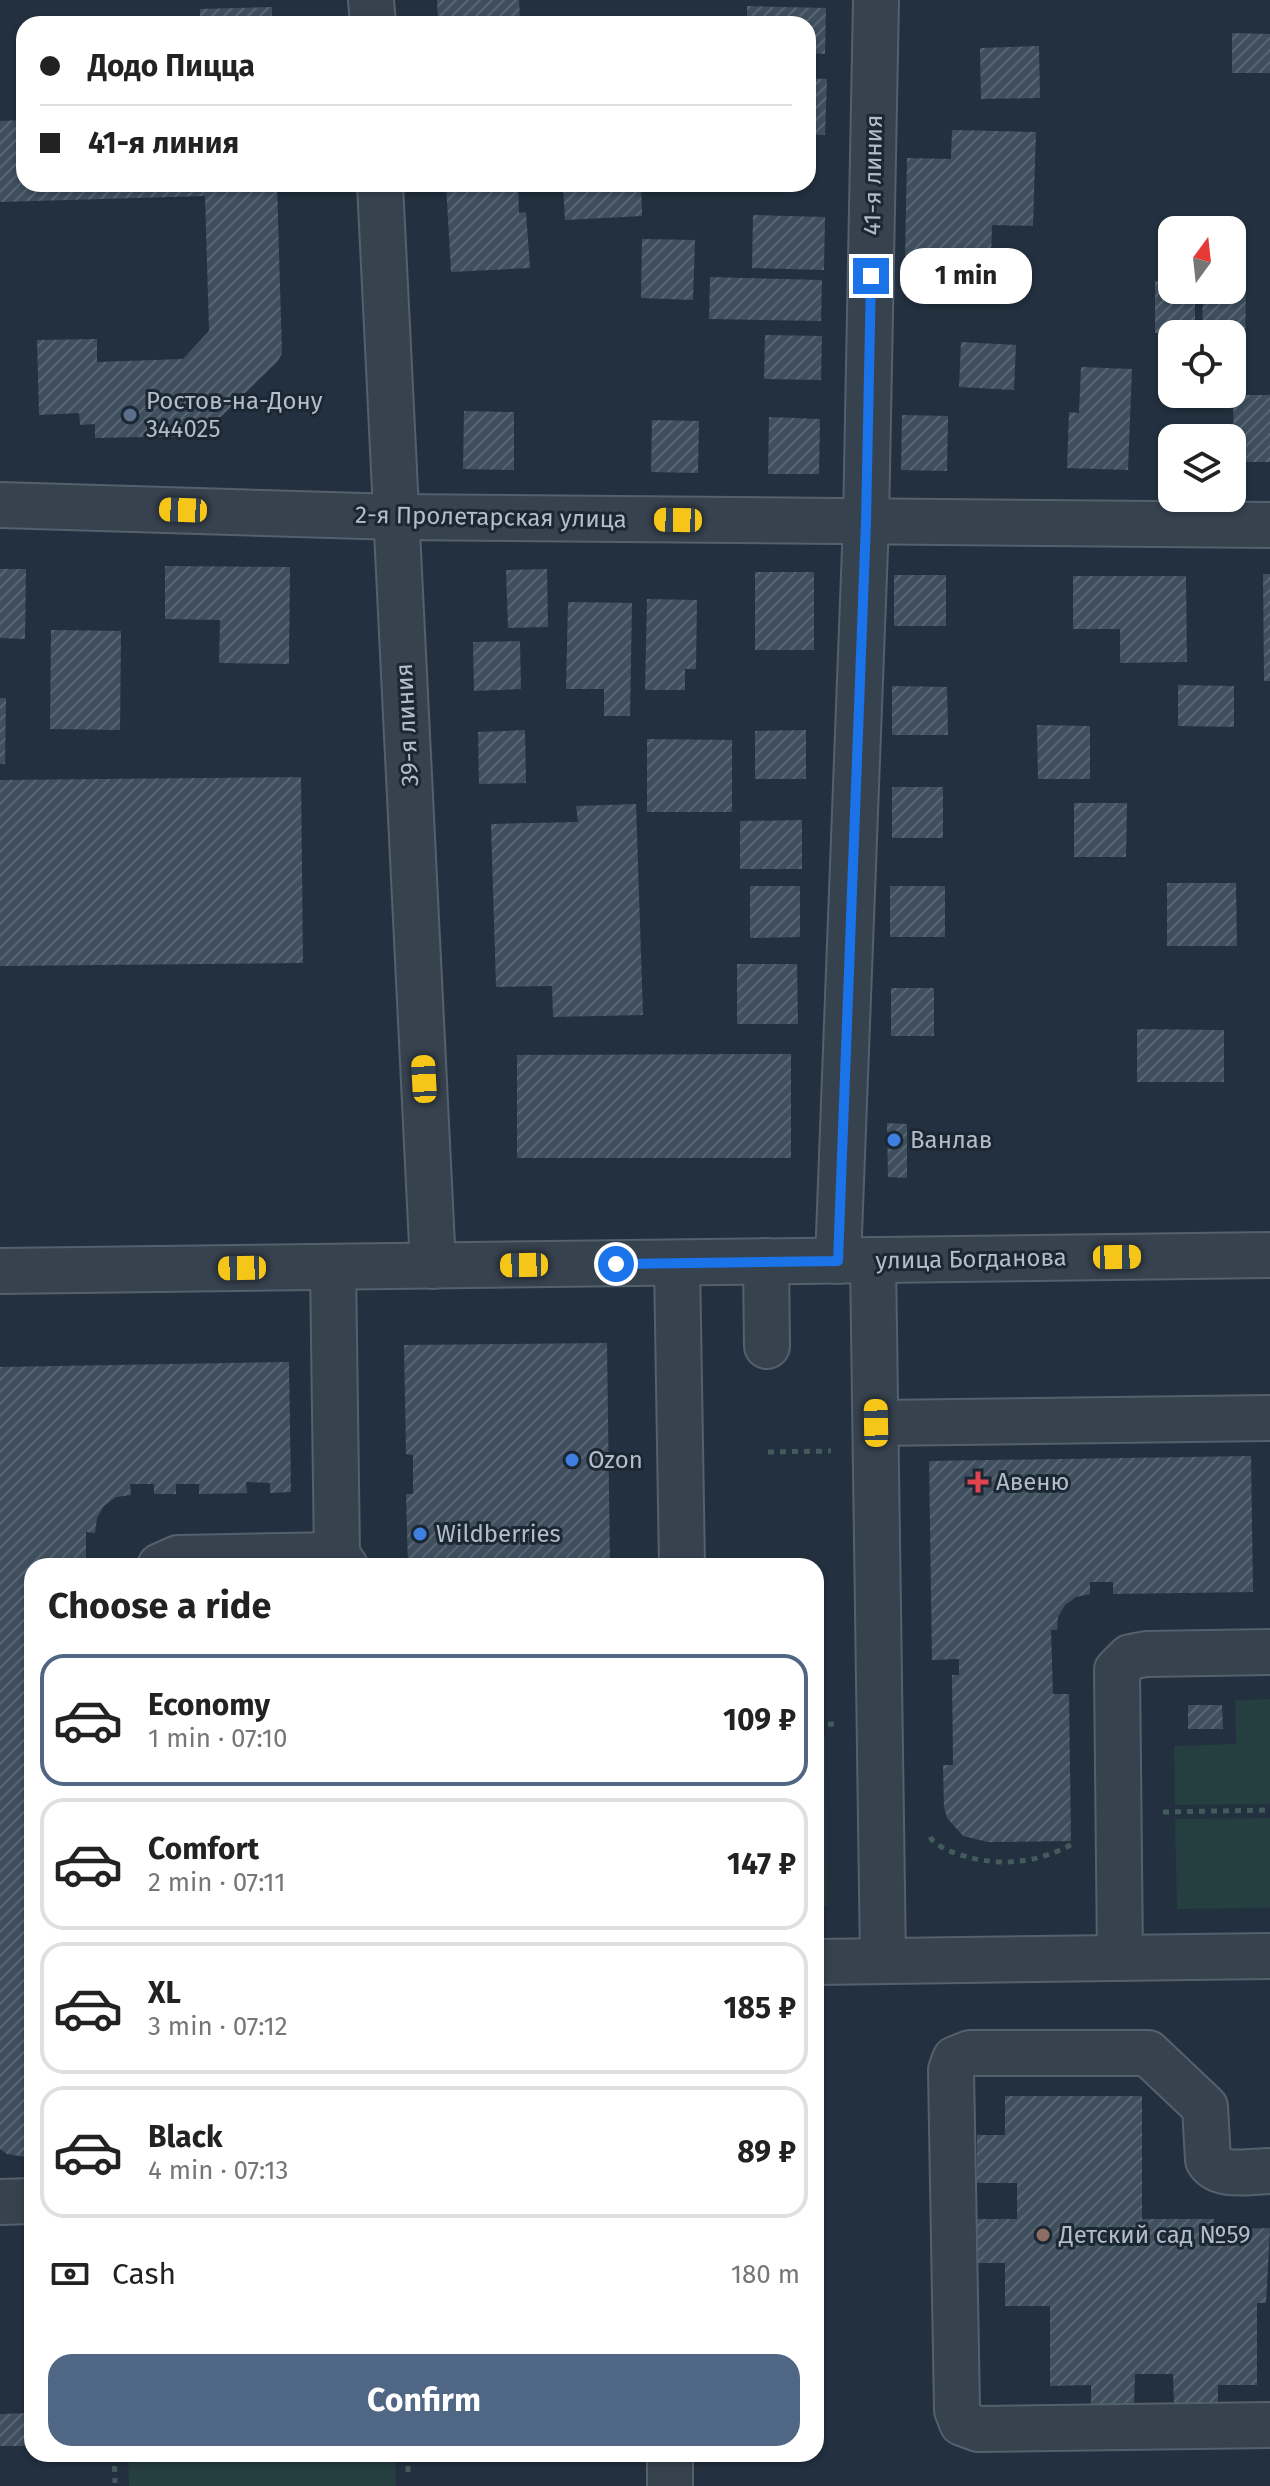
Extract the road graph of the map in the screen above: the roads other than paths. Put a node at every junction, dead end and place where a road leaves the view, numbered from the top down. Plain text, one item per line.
1 (876, 0) edge
2 (380, 192) edge
3 (0, 505) edge
4 (397, 517) junction
5 (866, 522) junction
6 (1270, 525) edge
7 (1270, 1255) edge
8 (856, 1260) junction
9 (766, 1261) junction
10 (677, 1263) junction
11 (433, 1266) junction
12 (333, 1267) junction
13 (0, 1271) edge
14 (767, 1346) dead end
15 (1270, 1418) edge
16 (876, 1423) junction
17 (341, 1558) edge
18 (682, 1558) edge
19 (1270, 1652) edge
20 (1270, 1956) edge
21 (1120, 1958) junction
22 (883, 1961) junction
23 (824, 1962) edge
24 (1270, 2171) edge
25 (24, 2201) edge
26 (0, 2202) edge
27 (1270, 2425) edge
28 (670, 2462) edge
29 (670, 2486) edge

1 - 5 street, 41-я линия
2 - 4 street, 39-я линия
3 - 4 street, 2-я Пролетарская улица
4 - 5 street, 2-я Пролетарская улица
4 - 11 street, 39-я линия
5 - 6 street, 2-я Пролетарская улица
5 - 8 street, 41-я линия
7 - 8 street, улица Богданова
8 - 9 street, улица Богданова
8 - 16 street, 41-я линия
9 - 10 street, улица Богданова
9 - 14 street
10 - 11 street, улица Богданова
10 - 18 street
11 - 12 street, улица Богданова
12 - 13 street, улица Богданова
12 - 17 street
15 - 16 street
16 - 22 street, 41-я линия
19 - 21 street
20 - 21 street
21 - 22 street
22 - 23 street
24 - 27 street
25 - 26 street
28 - 29 street

